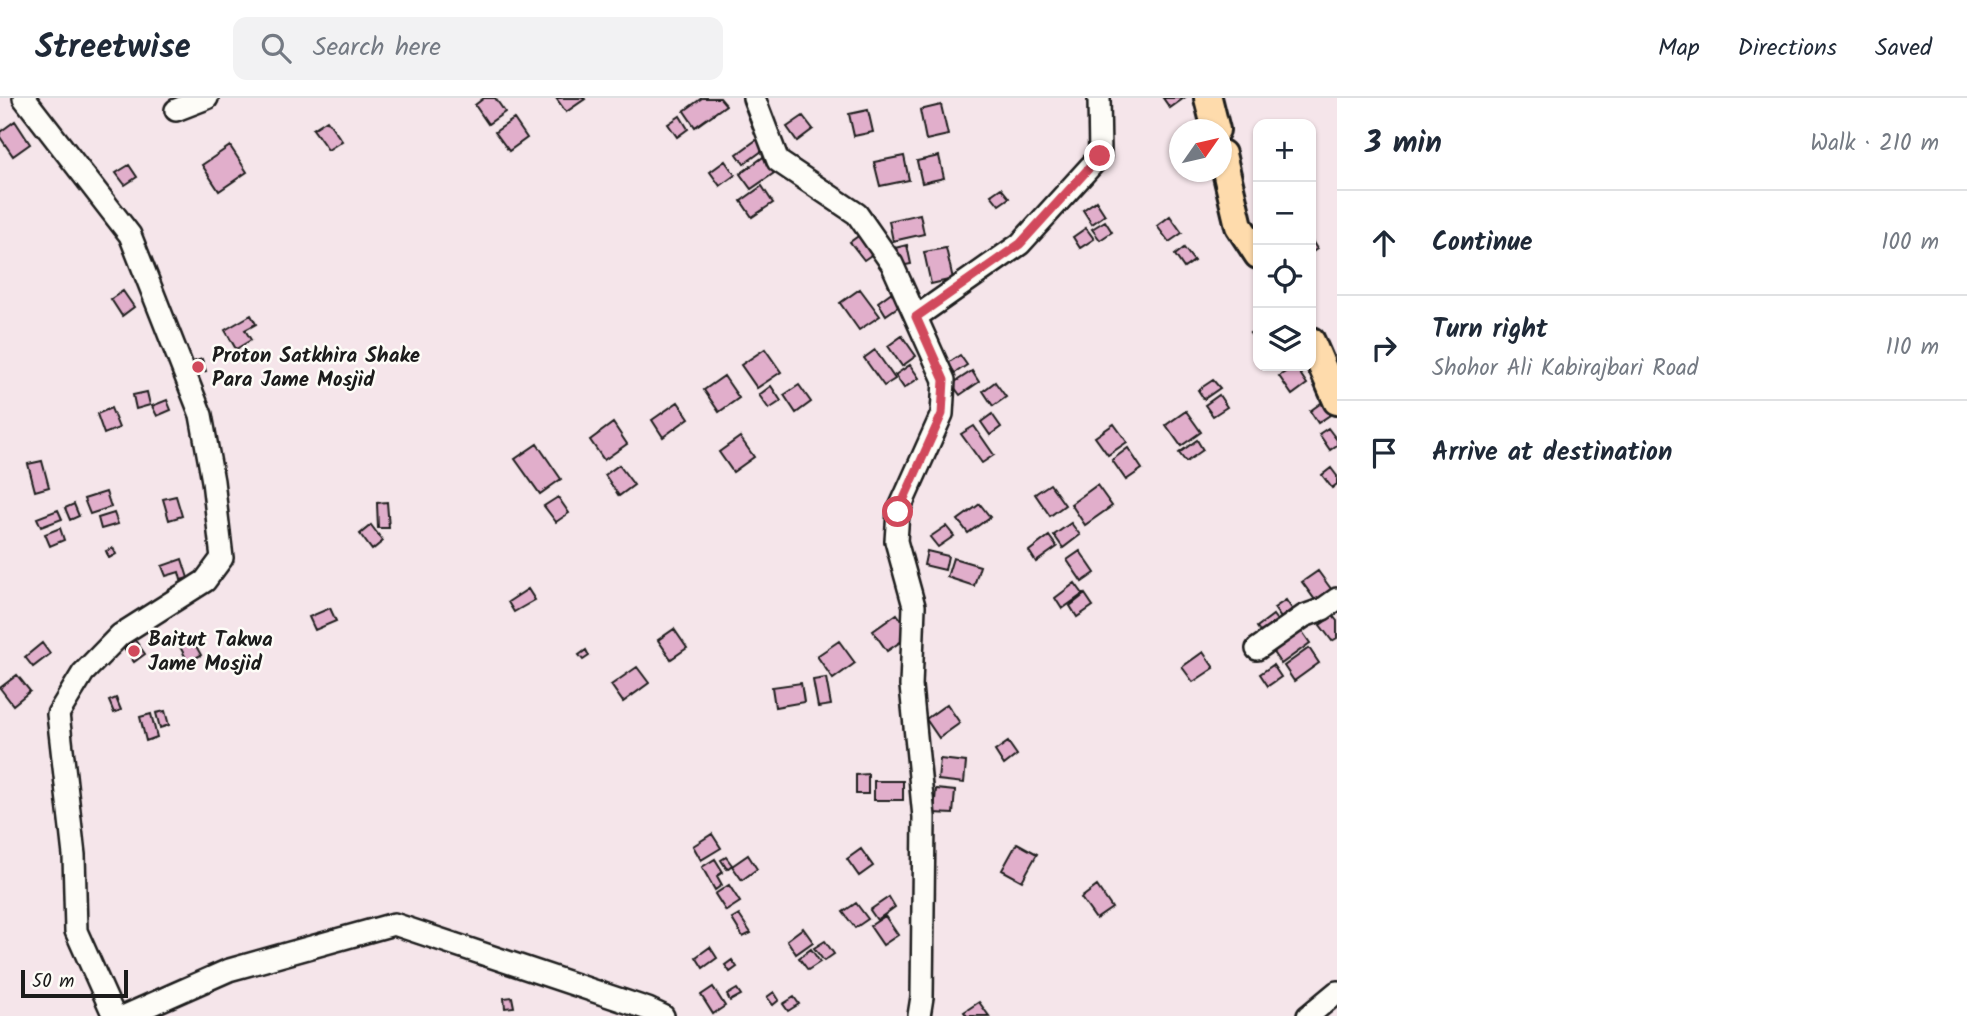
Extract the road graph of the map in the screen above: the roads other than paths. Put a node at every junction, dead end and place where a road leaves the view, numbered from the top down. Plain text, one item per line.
1 (24, 98) edge
2 (207, 98) edge
3 (754, 98) edge
4 (1099, 98) edge
5 (1208, 98) edge
6 (176, 110) dead end
7 (1213, 119) edge
8 (1229, 182) edge
9 (1253, 247) edge
10 (916, 317) junction
11 (1316, 353) edge
12 (1337, 401) edge
13 (1337, 599) edge
14 (1257, 649) dead end
15 (1337, 992) edge
16 (114, 1016) edge
17 (125, 1016) edge
18 (663, 1016) edge
19 (919, 1016) edge
20 (1308, 1016) edge

1 - 16 street
2 - 6 street
3 - 10 street
4 - 10 street
5 - 7 main road
8 - 9 main road
10 - 19 street
11 - 12 main road
13 - 14 street
15 - 20 street
17 - 18 street

